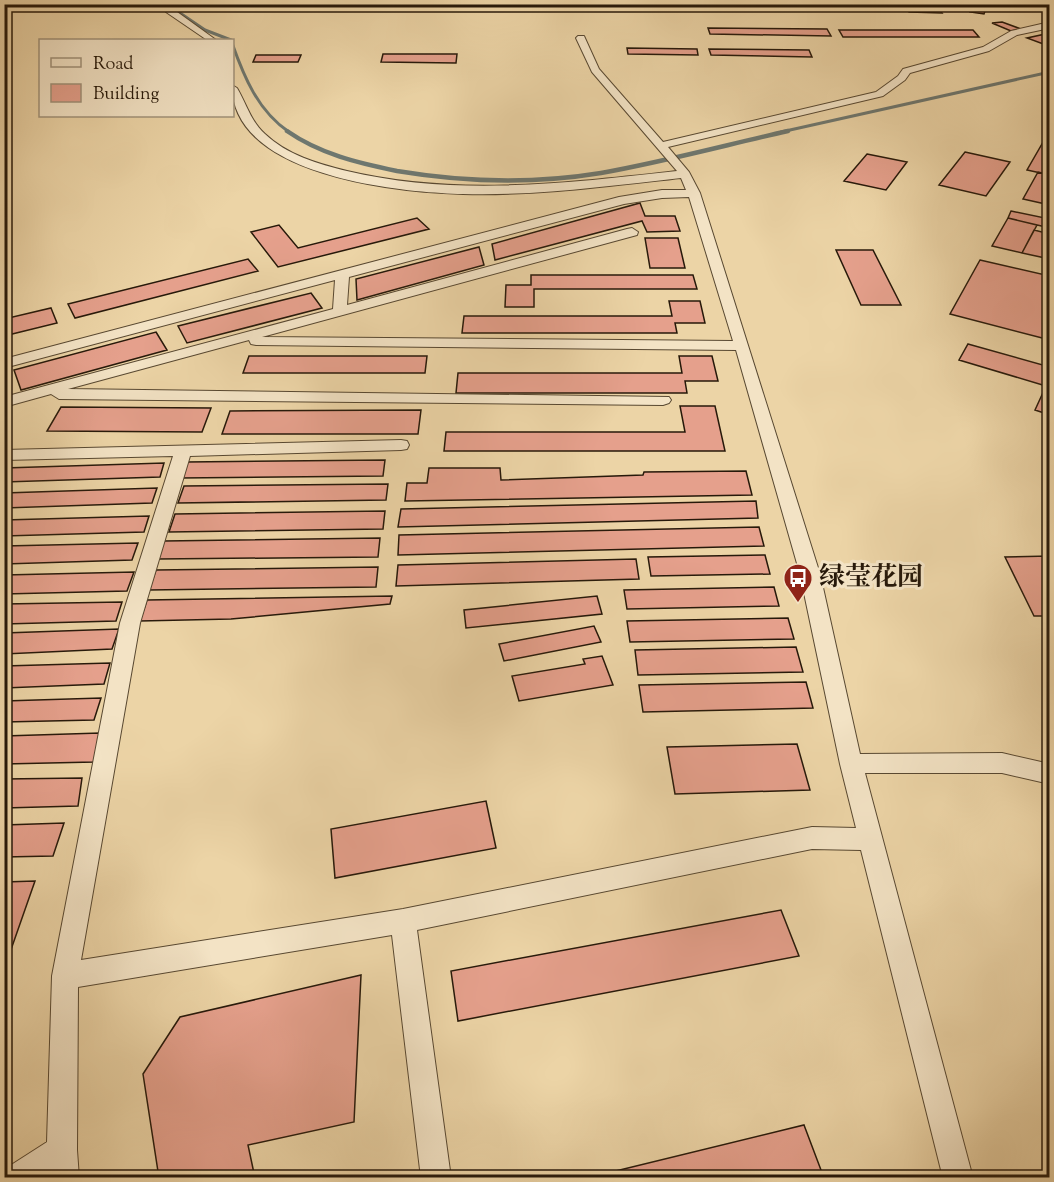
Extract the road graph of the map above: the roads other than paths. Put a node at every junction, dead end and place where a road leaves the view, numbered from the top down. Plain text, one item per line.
1 (168, 6) edge
2 (1050, 25) edge
3 (581, 38) dead end
4 (211, 39) edge
5 (234, 92) edge
6 (676, 165) junction
7 (632, 232) dead end
8 (342, 275) junction
9 (340, 311) junction
10 (233, 340) junction
11 (742, 346) junction
12 (4, 364) edge
13 (33, 394) junction
14 (663, 400) dead end
15 (4, 402) edge
16 (401, 445) dead end
17 (183, 452) junction
18 (4, 455) edge
19 (851, 764) junction
20 (1050, 774) edge
21 (870, 839) junction
22 (403, 921) junction
23 (65, 976) junction
24 (63, 1164) edge
25 (19, 1178) edge
26 (436, 1178) edge
27 (958, 1178) edge

1 - 4 street
2 - 6 street
3 - 6 street
5 - 6 street
6 - 8 street
6 - 11 street
7 - 9 street
8 - 9 street
8 - 12 street
9 - 10 street
10 - 11 street
10 - 13 street
11 - 19 street
13 - 14 street
13 - 15 street
16 - 17 street
17 - 18 street
17 - 23 street
19 - 20 street
19 - 21 street
21 - 22 street
21 - 27 street
22 - 23 street
22 - 26 street
23 - 24 street
24 - 25 street

